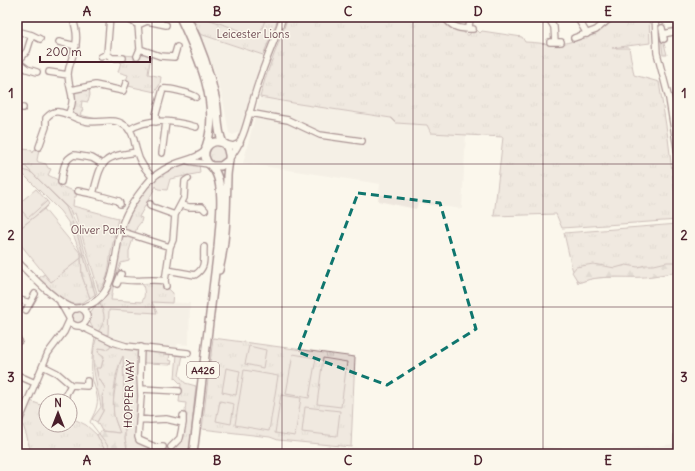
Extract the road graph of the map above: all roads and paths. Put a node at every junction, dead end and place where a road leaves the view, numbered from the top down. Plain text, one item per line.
1 (74, 17) edge
2 (110, 17) edge
3 (124, 17) edge
4 (162, 17) edge
5 (180, 17) edge
6 (187, 17) edge
7 (283, 17) edge
8 (444, 17) edge
9 (470, 17) edge
10 (512, 17) edge
11 (519, 17) edge
12 (548, 17) edge
13 (578, 17) edge
14 (655, 17) edge
15 (608, 20) dead end
16 (138, 25) junction
17 (17, 31) edge
18 (678, 31) edge
19 (663, 33) dead end
20 (587, 34) junction
21 (32, 35) junction
22 (574, 38) dead end
23 (40, 39) dead end
24 (59, 42) dead end
25 (555, 42) dead end
26 (76, 46) junction
27 (177, 47) dead end
28 (140, 49) junction
29 (107, 54) junction
30 (137, 56) dead end
31 (101, 57) dead end
32 (123, 58) dead end
33 (17, 62) edge
34 (48, 72) dead end
35 (33, 73) dead end
36 (68, 75) junction
37 (126, 83) dead end
38 (72, 90) junction
39 (193, 93) dead end
40 (249, 113) junction
41 (68, 115) junction
42 (156, 122) junction
43 (166, 122) junction
44 (196, 127) dead end
45 (129, 130) junction
46 (362, 141) dead end
47 (240, 143) junction
48 (224, 144) junction
49 (42, 145) dead end
50 (17, 149) edge
51 (205, 149) junction
52 (137, 152) junction
53 (162, 153) dead end
54 (678, 154) edge
55 (17, 158) edge
56 (229, 160) junction
57 (188, 161) junction
58 (102, 164) junction
59 (210, 165) junction
60 (153, 178) junction
61 (60, 179) dead end
62 (185, 180) dead end
63 (78, 190) dead end
64 (94, 194) junction
65 (121, 201) dead end
66 (182, 205) junction
67 (149, 206) dead end
68 (204, 210) dead end
69 (176, 215) junction
70 (120, 231) junction
71 (170, 247) junction
72 (203, 250) dead end
73 (17, 261) edge
74 (167, 270) junction
75 (119, 279) dead end
76 (213, 286) junction
77 (35, 294) dead end
78 (17, 299) edge
79 (58, 299) junction
80 (96, 302) junction
81 (30, 303) junction
82 (76, 309) junction
83 (26, 310) dead end
84 (86, 317) junction
85 (69, 319) junction
86 (79, 326) junction
87 (64, 332) junction
88 (94, 333) junction
89 (141, 347) junction
90 (188, 353) dead end
91 (43, 366) junction
92 (17, 375) edge
93 (35, 383) junction
94 (71, 385) junction
95 (88, 385) dead end
96 (141, 389) junction
97 (179, 391) dead end
98 (67, 393) edge
99 (183, 416) dead end
100 (139, 419) junction
101 (183, 423) junction
102 (17, 426) edge
103 (678, 428) edge
104 (163, 446) dead end
105 (171, 447) dead end
106 (193, 454) edge
107 (677, 454) edge

1 - 26 street
2 - 29 street
3 - 16 street
4 - 16 street
5 - 51 main road
6 - 48 main road
7 - 40 street
8 - 9 street
10 - 11 street
12 - 25 street
13 - 20 street
14 - 54 street
15 - 20 street
16 - 28 street
17 - 21 street
18 - 19 street
20 - 22 street
21 - 23 street
21 - 33 street
24 - 26 street
26 - 36 street
27 - 28 street
28 - 30 street
29 - 31 street
29 - 32 street
33 - 35 street
34 - 36 street
36 - 38 street
37 - 38 street
38 - 41 street
39 - 42 street
40 - 46 street
40 - 47 street
41 - 45 street
41 - 49 street
42 - 43 street
42 - 45 street
43 - 44 street
43 - 53 street
45 - 52 street
47 - 48 street
47 - 56 street
48 - 51 main road
48 - 56 main road
50 - 55 street
51 - 57 street
51 - 59 main road
52 - 58 street
52 - 60 street
56 - 59 main road
56 - 76 main road, A426
57 - 59 street
57 - 60 street
58 - 61 street
58 - 64 street
59 - 76 main road, A426
60 - 70 street
62 - 66 street
63 - 64 street
64 - 65 street
66 - 68 street
66 - 69 street
67 - 69 street
69 - 71 street
70 - 71 street
70 - 80 street
71 - 74 street
72 - 74 street
73 - 79 street
74 - 75 street
76 - 106 main road, A426
77 - 81 street
78 - 81 street
79 - 82 street
79 - 85 street
80 - 82 street
80 - 84 street
81 - 83 street
82 - 84 street
82 - 85 street
84 - 86 street
84 - 88 street
85 - 86 street
85 - 87 street
86 - 87 street
86 - 88 street
87 - 91 street
88 - 89 street
89 - 90 street
89 - 96 street, HOPPER WAY
91 - 93 street
91 - 94 street
92 - 93 street
93 - 102 street
94 - 95 street
94 - 98 street
96 - 97 street
96 - 100 street, HOPPER WAY
99 - 101 street
100 - 101 street
100 - 104 street, HOPPER WAY
101 - 105 street
103 - 107 street

